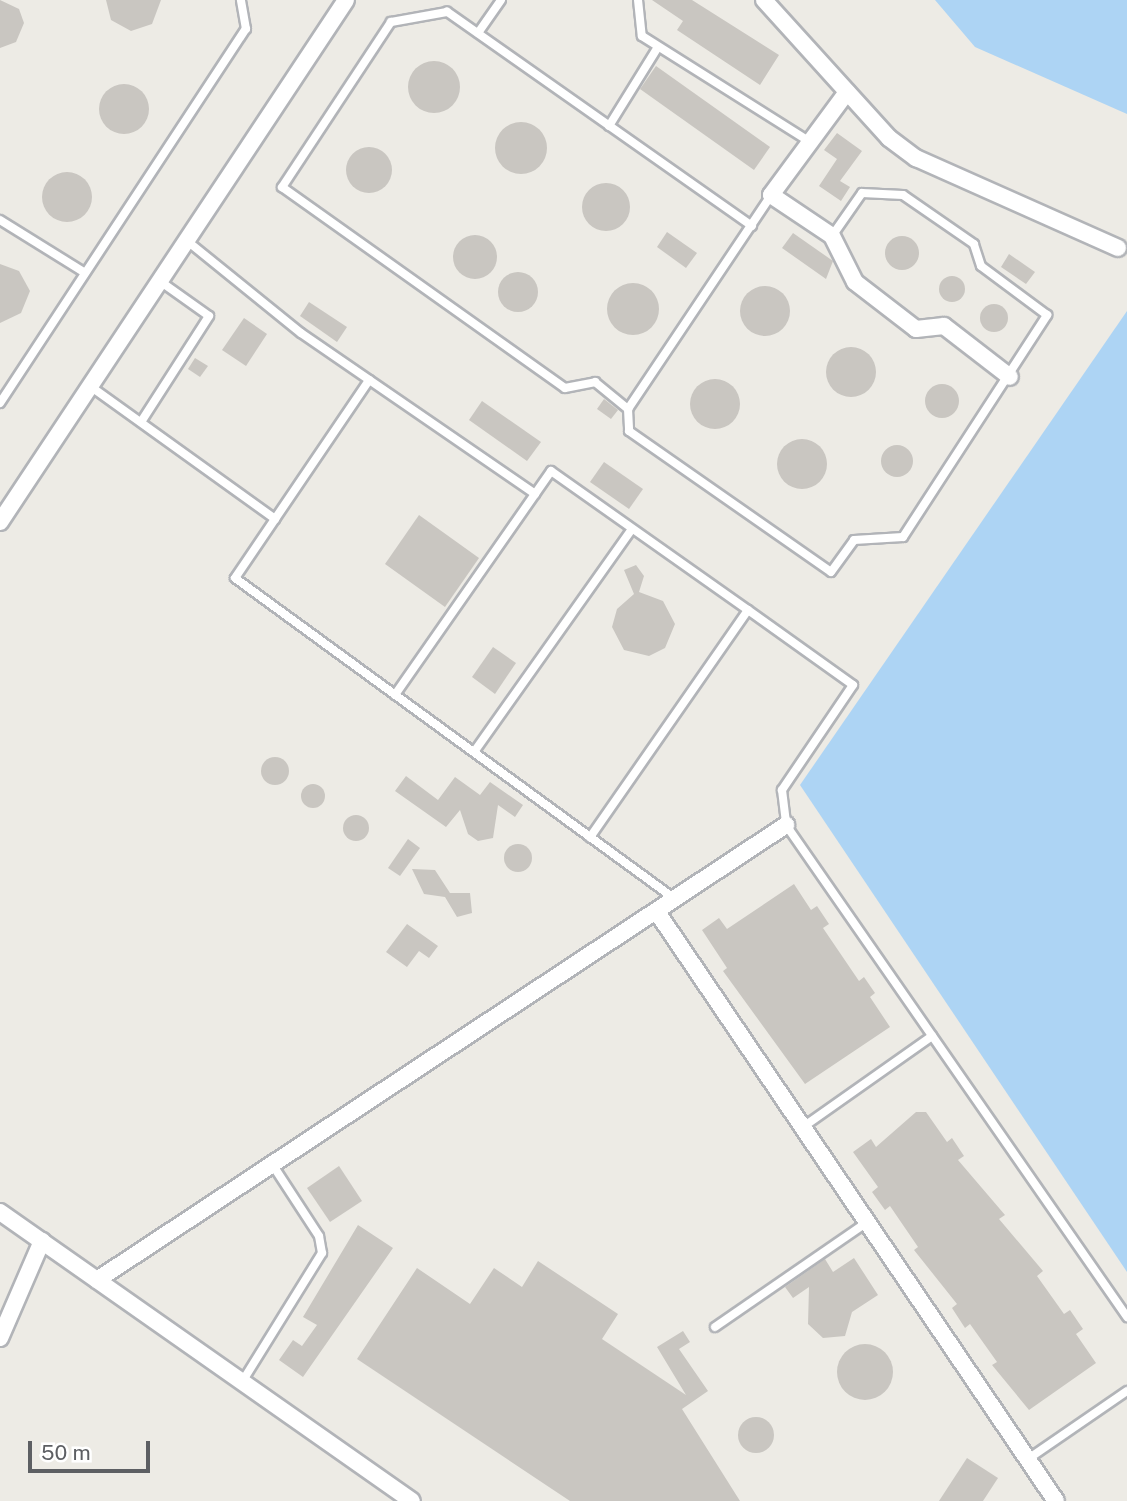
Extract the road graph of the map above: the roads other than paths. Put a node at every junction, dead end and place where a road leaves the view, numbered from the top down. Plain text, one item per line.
1 (241, 0) edge
2 (346, 0) edge
3 (501, 0) edge
4 (638, 0) edge
5 (764, 0) edge
6 (478, 33) junction
7 (658, 47) junction
8 (847, 92) junction
9 (609, 126) junction
10 (810, 142) junction
11 (771, 195) junction
12 (0, 220) edge
13 (752, 226) junction
14 (832, 236) junction
15 (186, 240) junction
16 (1118, 248) dead end
17 (85, 273) junction
18 (159, 281) junction
19 (1010, 377) junction
20 (369, 380) junction
21 (90, 386) junction
22 (0, 403) edge
23 (628, 409) junction
24 (141, 422) junction
25 (535, 494) junction
26 (275, 519) junction
27 (0, 522) edge
28 (632, 528) junction
29 (748, 610) junction
30 (395, 695) junction
31 (474, 752) junction
32 (786, 825) junction
33 (590, 837) junction
34 (675, 899) junction
35 (657, 912) junction
36 (932, 1036) junction
37 (803, 1127) junction
38 (272, 1164) junction
39 (0, 1212) edge
40 (867, 1222) junction
41 (42, 1241) junction
42 (97, 1280) junction
43 (1127, 1317) edge
44 (715, 1327) dead end
45 (0, 1338) edge
46 (242, 1382) junction
47 (1127, 1391) edge
48 (1028, 1459) junction
49 (412, 1501) edge
50 (1055, 1501) edge

1 - 17 lane
2 - 15 street
3 - 6 lane
4 - 7 lane
5 - 8 street
6 - 9 lane
6 - 23 lane
7 - 9 lane
7 - 10 lane
8 - 10 street
8 - 16 street
9 - 13 lane
10 - 11 street
11 - 13 lane
11 - 14 street
12 - 17 lane
13 - 23 lane
14 - 19 street
14 - 19 lane
15 - 18 street
15 - 20 lane
17 - 22 lane
18 - 21 street
18 - 24 lane
19 - 23 lane
20 - 25 lane
20 - 26 lane
21 - 24 lane
21 - 27 street
24 - 26 lane
25 - 28 lane
25 - 30 lane
26 - 30 lane
28 - 29 lane
28 - 31 lane
29 - 32 lane
29 - 33 lane
30 - 31 lane
31 - 33 lane
32 - 34 street
32 - 36 lane
33 - 34 lane
34 - 35 street
35 - 37 street
35 - 38 street
36 - 37 lane
36 - 43 lane
37 - 40 street
38 - 42 street
38 - 46 lane
39 - 41 street
40 - 44 lane
40 - 48 street
41 - 42 street
41 - 45 street
42 - 46 street
46 - 49 street
47 - 48 lane
48 - 50 street

